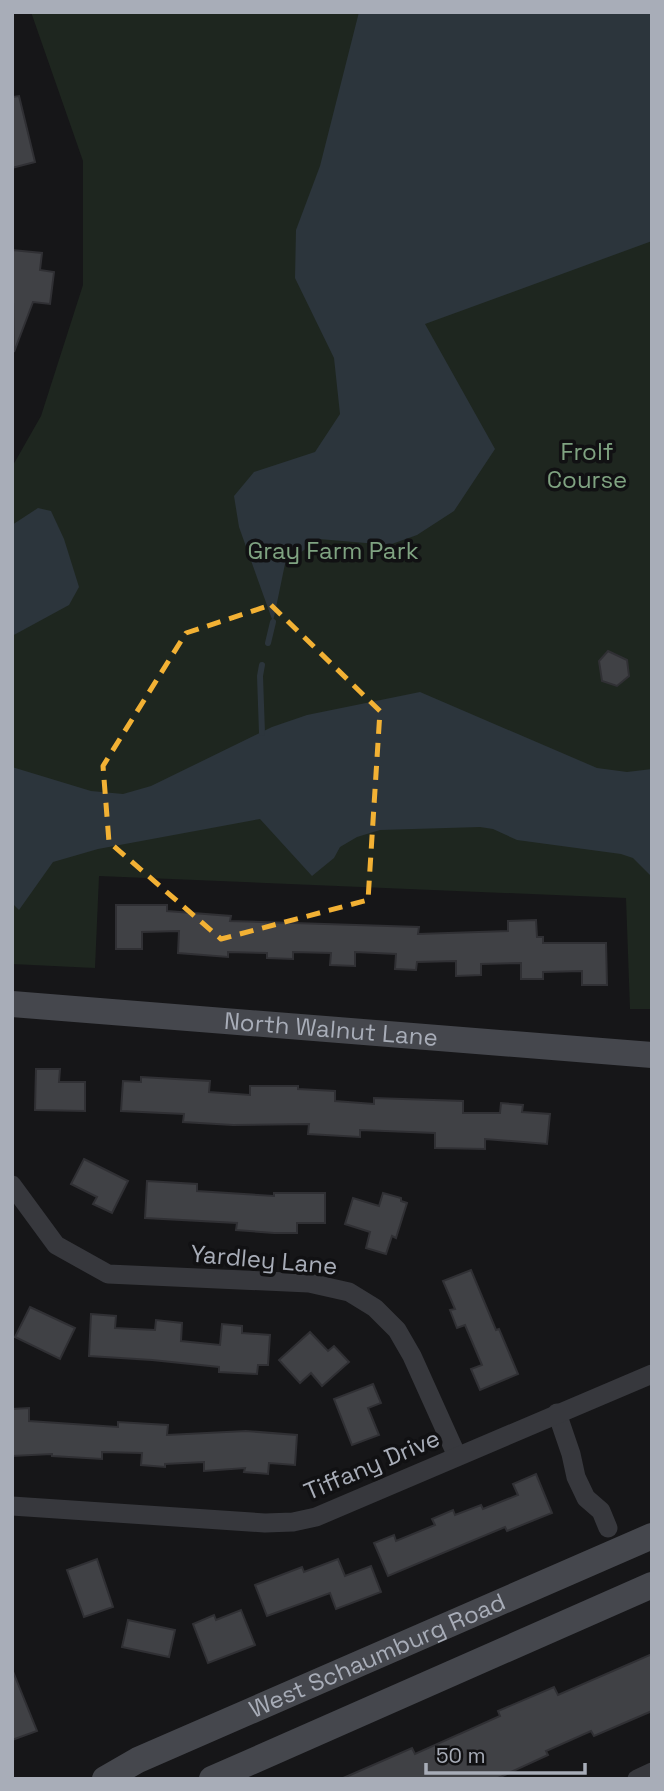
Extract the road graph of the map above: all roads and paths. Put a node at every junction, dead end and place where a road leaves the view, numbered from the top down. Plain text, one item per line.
1 (12, 1004) edge
2 (652, 1055) edge
3 (12, 1185) edge
4 (652, 1374) edge
5 (557, 1413) junction
6 (457, 1456) junction
7 (12, 1506) edge
8 (608, 1528) dead end
9 (652, 1536) edge
10 (652, 1585) edge
11 (652, 1773) edge
12 (105, 1779) edge
13 (212, 1779) edge
14 (637, 1779) edge

1 - 2 main road, North Walnut Lane
3 - 6 street, Yardley Lane
4 - 5 street, Tiffany Drive
5 - 6 street, Tiffany Drive
5 - 8 street
6 - 7 street, Tiffany Drive
9 - 12 main road, West Schaumburg Road
10 - 13 main road, West Schaumburg Road
11 - 14 street

